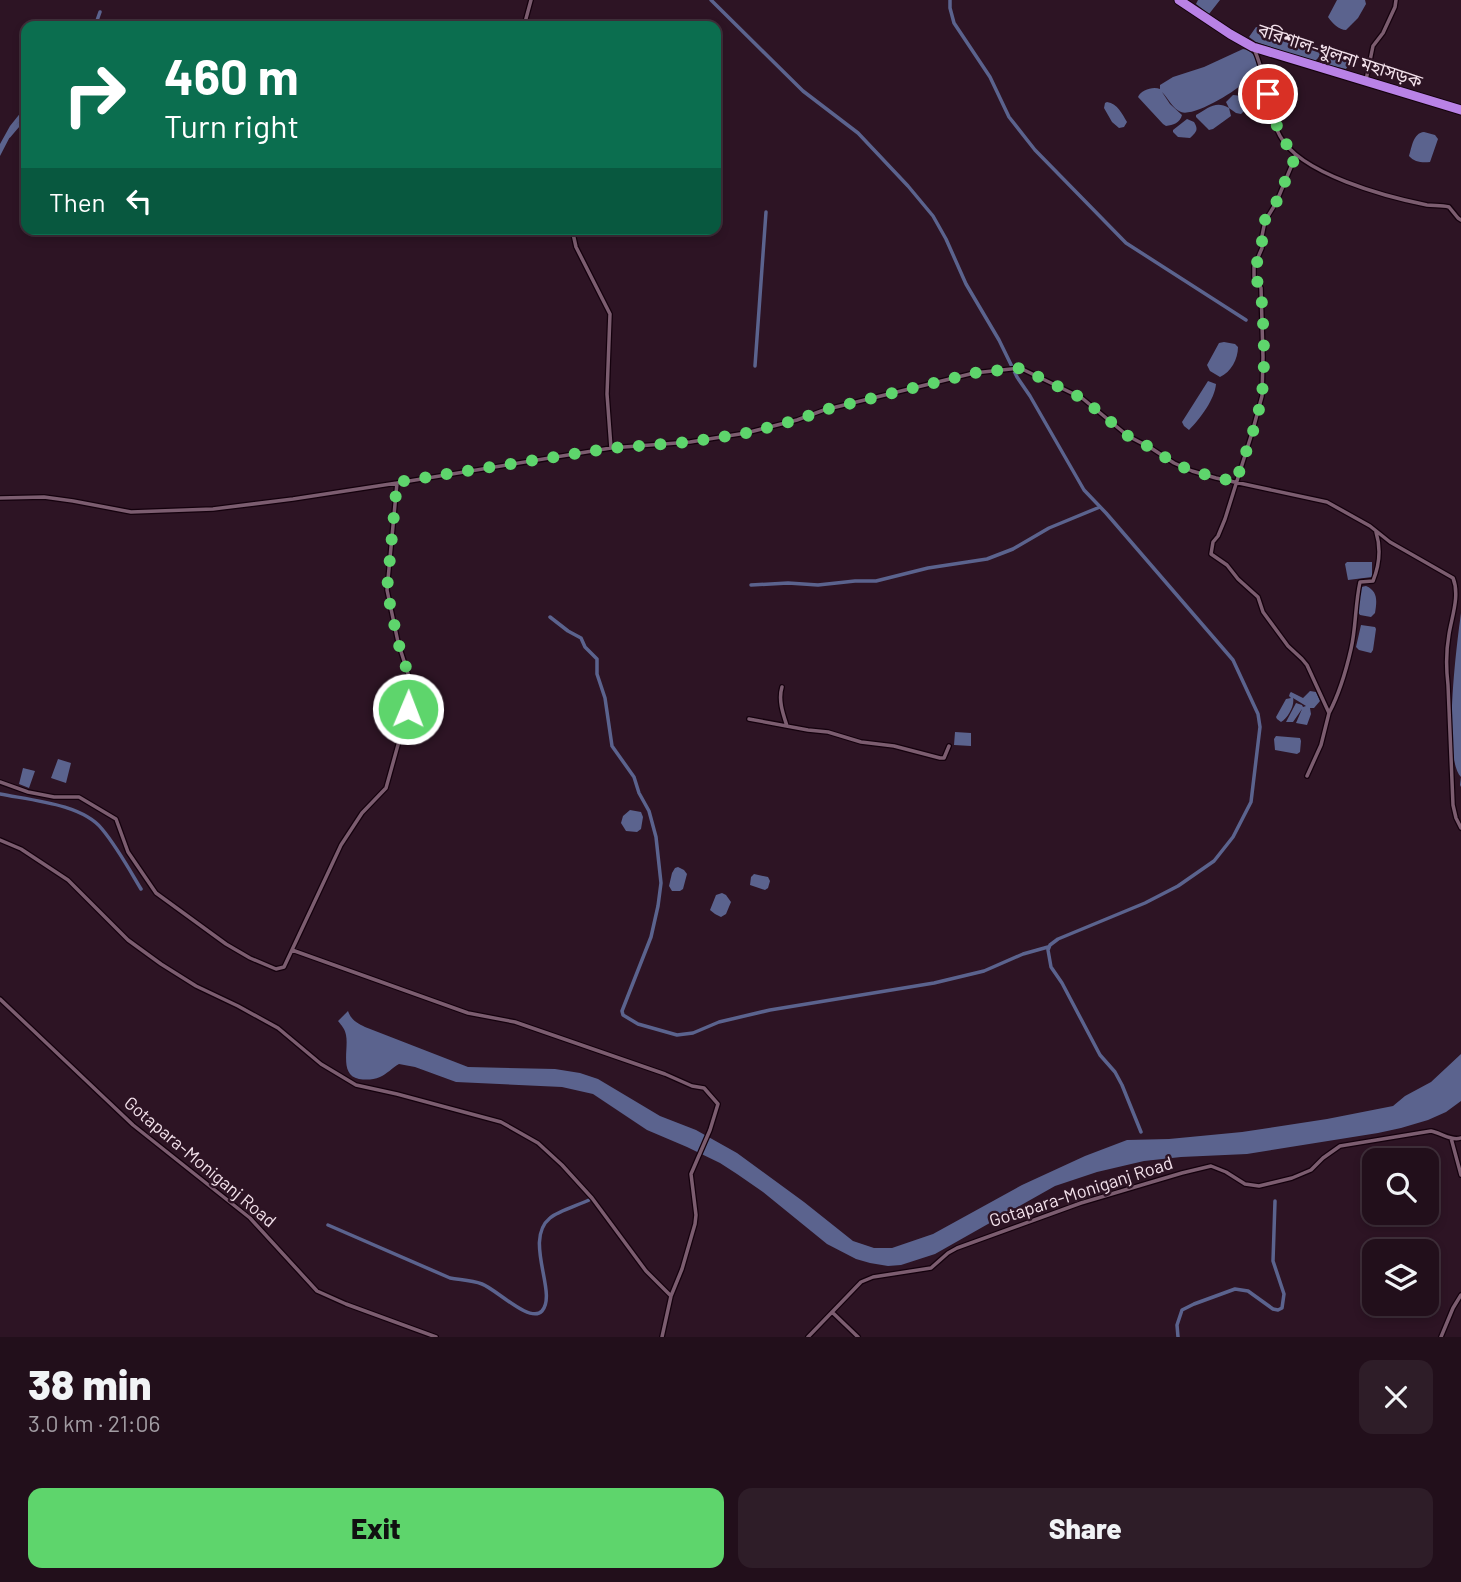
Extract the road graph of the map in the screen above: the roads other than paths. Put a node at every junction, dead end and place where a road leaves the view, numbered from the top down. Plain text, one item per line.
1 (531, 0) edge
2 (1179, 0) edge
3 (1396, 0) edge
4 (525, 21) edge
5 (1253, 47) junction
6 (1366, 82) junction
7 (1461, 110) edge
8 (1296, 155) junction
9 (1461, 220) edge
10 (573, 235) edge
11 (611, 448) junction
12 (397, 482) junction
13 (1236, 482) junction
14 (0, 498) edge
15 (1375, 530) junction
16 (782, 687) dead end
17 (1329, 713) junction
18 (749, 719) dead end
19 (788, 726) junction
20 (949, 746) dead end
21 (1307, 776) dead end
22 (0, 782) edge
23 (1461, 828) edge
24 (0, 840) edge
25 (292, 950) junction
26 (0, 999) edge
27 (1451, 1138) junction
28 (1461, 1138) edge
29 (1461, 1175) edge
30 (1461, 1295) edge
31 (671, 1296) junction
32 (832, 1312) junction
33 (436, 1337) edge
34 (662, 1337) edge
35 (808, 1337) edge
36 (858, 1337) edge
37 (1441, 1337) edge

1 - 4 street
2 - 5 highway, বরিশাল-খুলনা মহাসড়ক
3 - 6 street
5 - 6 highway, বরিশাল-খুলনা মহাসড়ক
5 - 8 street
6 - 7 highway, বরিশাল-খুলনা মহাসড়ক
8 - 9 street
8 - 13 street
10 - 11 street
11 - 12 street
11 - 13 street
12 - 14 street
12 - 25 street
13 - 15 street
13 - 17 street
15 - 17 street
15 - 23 street
16 - 19 street
17 - 21 street
18 - 19 street
19 - 20 street
22 - 25 street
24 - 31 street
25 - 31 street
26 - 33 street, Gotapara-Moniganj Road
27 - 28 street, Gotapara-Moniganj Road
27 - 29 street
27 - 32 street, Gotapara-Moniganj Road
30 - 37 street
31 - 34 street
32 - 35 street, Gotapara-Moniganj Road
32 - 36 street

